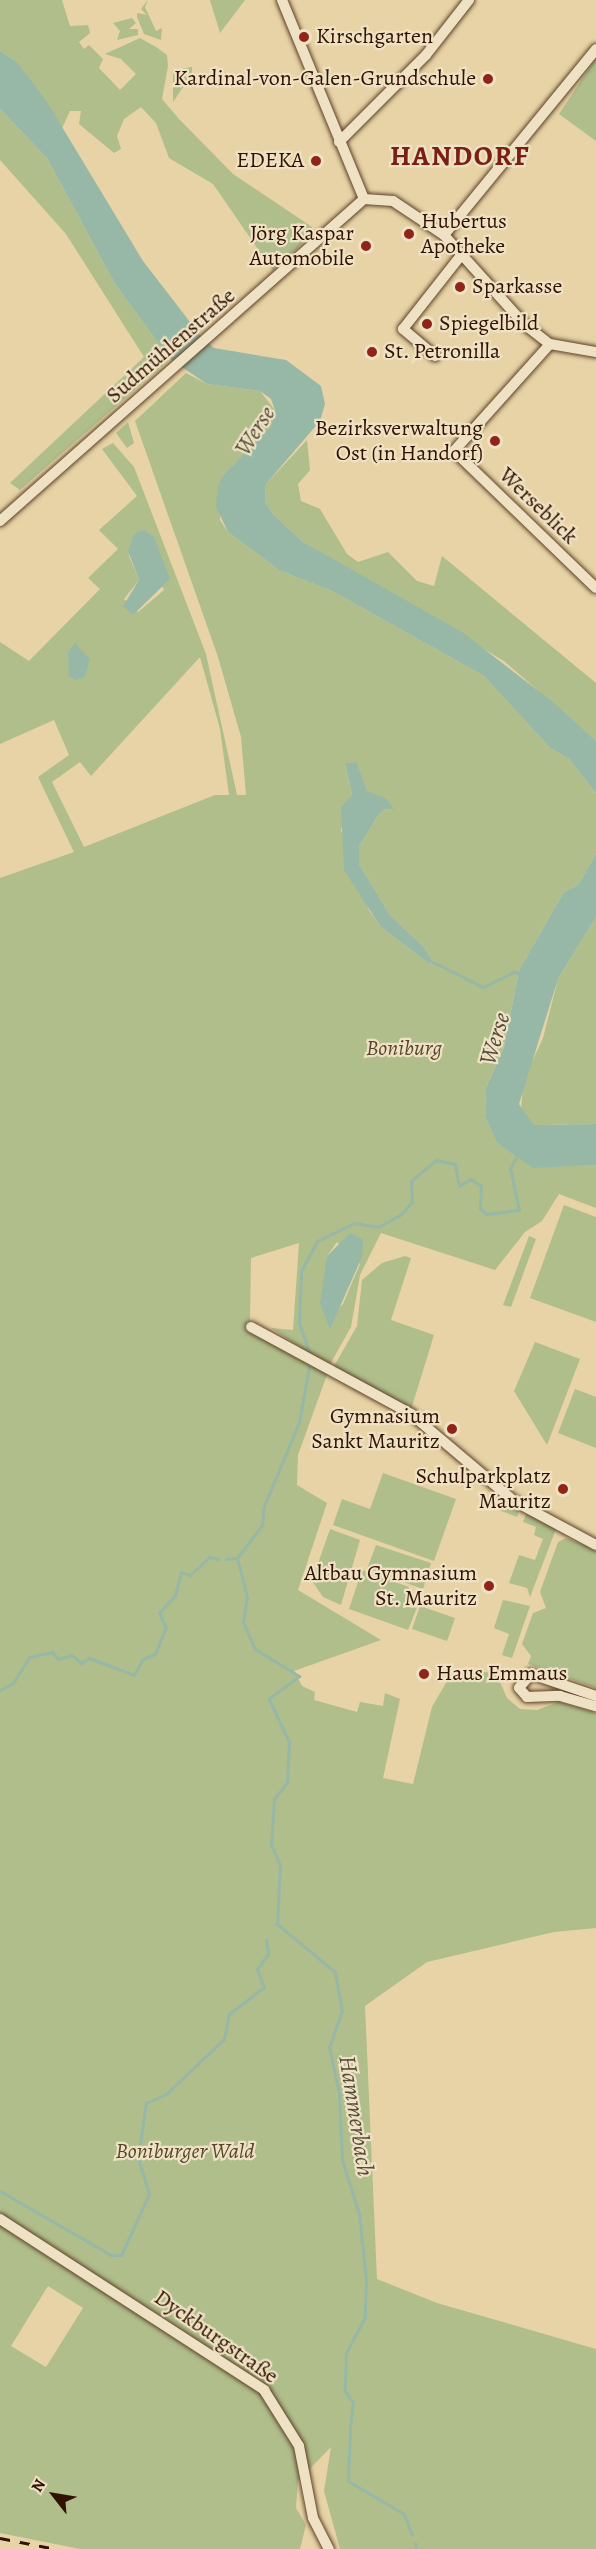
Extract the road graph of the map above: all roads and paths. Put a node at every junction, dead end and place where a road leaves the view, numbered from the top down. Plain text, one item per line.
1 (282, 0) edge
2 (469, 0) edge
3 (596, 49) edge
4 (339, 142) junction
5 (364, 199) junction
6 (444, 235) junction
7 (462, 254) junction
8 (550, 344) junction
9 (596, 352) edge
10 (435, 356) dead end
11 (0, 521) edge
12 (596, 586) edge
13 (251, 1327) dead end
14 (596, 1545) edge
15 (596, 1696) edge
16 (596, 1706) edge
17 (0, 2219) edge
18 (329, 2549) edge

1 - 4 street
2 - 4 street
3 - 6 street
4 - 5 street
5 - 6 street
5 - 11 street, Sudmühlenstraße
6 - 7 street
7 - 8 street
7 - 10 street
8 - 9 street
8 - 12 street, Werseblick
13 - 14 street
15 - 16 street
17 - 18 street, Dyckburgstraße

